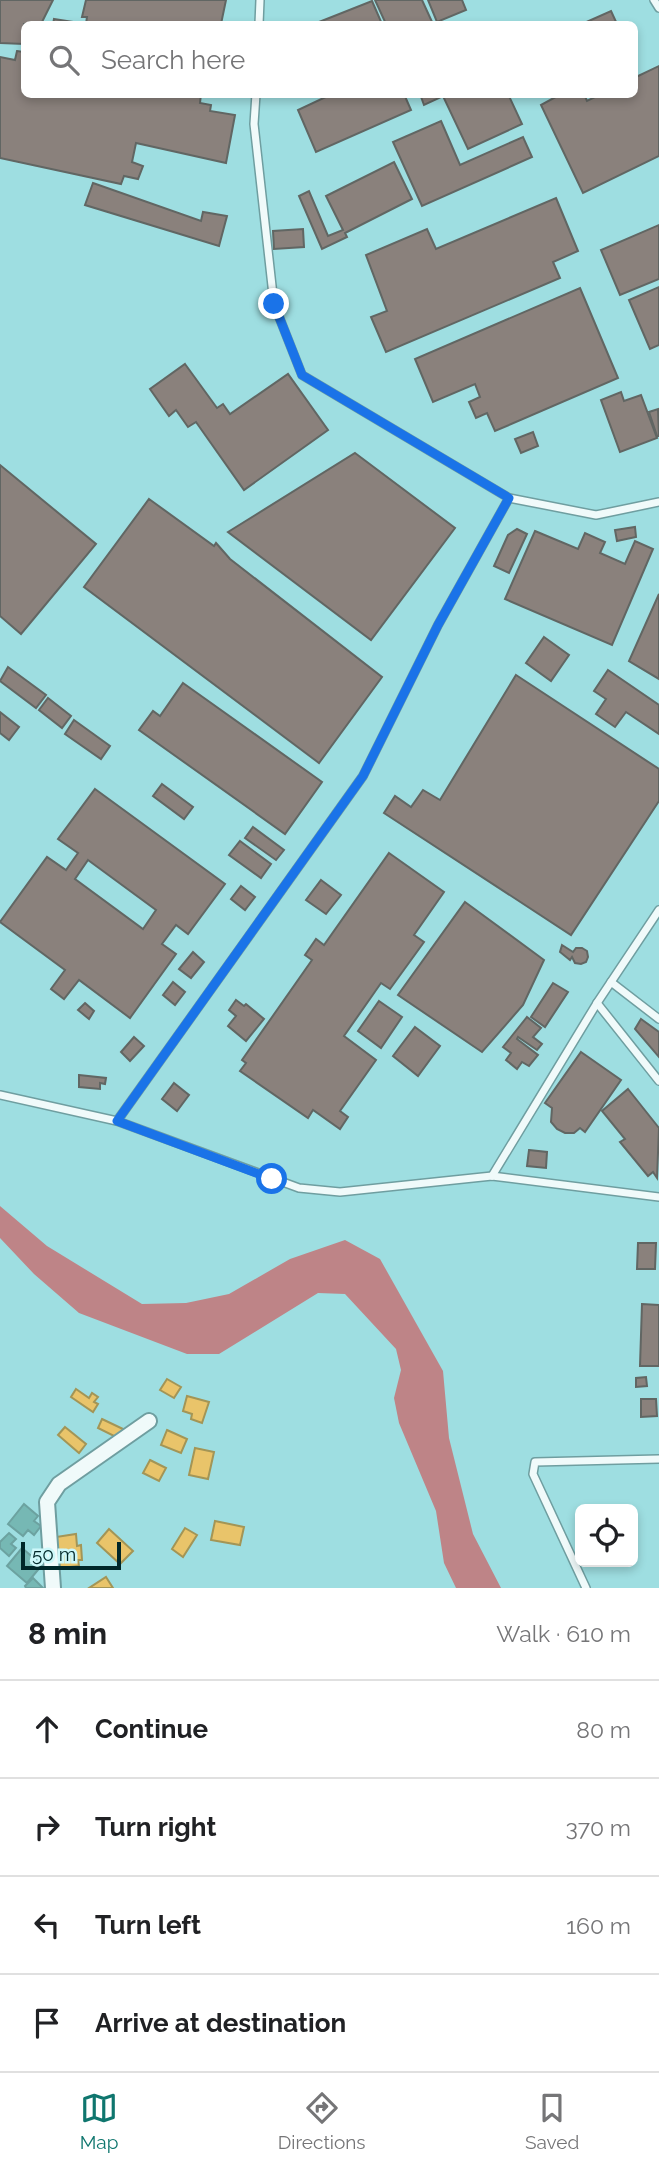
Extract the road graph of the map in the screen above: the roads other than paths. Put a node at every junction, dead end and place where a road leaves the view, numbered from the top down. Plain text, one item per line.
1 (260, 0) edge
2 (654, 0) edge
3 (659, 8) edge
4 (259, 21) edge
5 (256, 98) edge
6 (509, 498) junction
7 (659, 502) edge
8 (659, 910) edge
9 (611, 982) junction
10 (597, 1003) junction
11 (659, 1019) edge
12 (659, 1081) edge
13 (0, 1095) edge
14 (117, 1121) junction
15 (492, 1176) junction
16 (659, 1197) edge
17 (149, 1421) dead end
18 (659, 1459) edge
19 (53, 1588) edge
20 (586, 1588) edge

1 - 4 lane
2 - 3 lane
5 - 6 lane
6 - 7 lane
6 - 14 lane
8 - 9 lane
9 - 10 lane
9 - 11 lane
10 - 12 lane
10 - 15 lane
13 - 14 lane
14 - 15 lane
15 - 16 lane
17 - 19 street
18 - 20 lane

